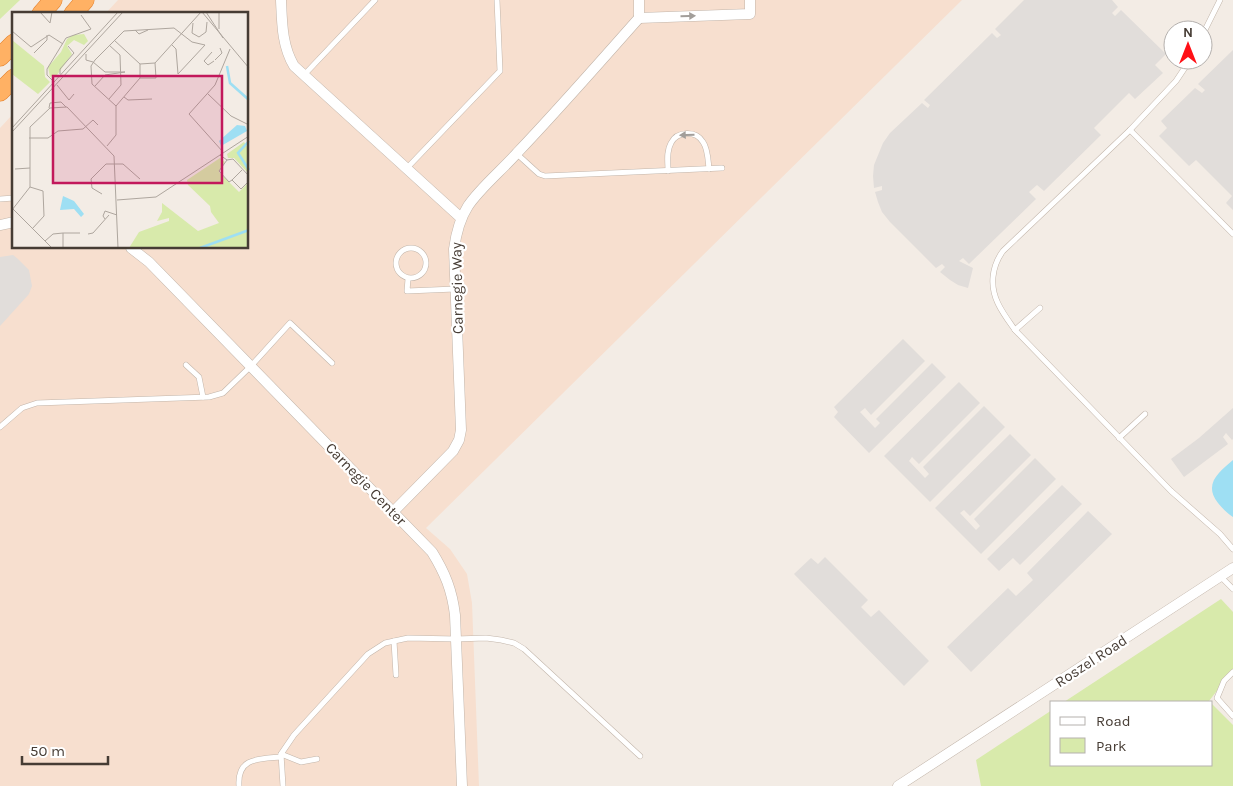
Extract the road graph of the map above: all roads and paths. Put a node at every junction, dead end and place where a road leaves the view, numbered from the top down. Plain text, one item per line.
1 (53, 0) edge
2 (85, 0) edge
3 (281, 0) edge
4 (375, 0) edge
5 (498, 0) edge
6 (639, 0) edge
7 (750, 0) edge
8 (1220, 0) edge
9 (43, 12) edge
10 (75, 12) edge
11 (640, 18) junction
12 (1210, 20) edge
13 (1183, 70) edge
14 (304, 76) junction
15 (12, 80) edge
16 (0, 92) edge
17 (1130, 130) junction
18 (517, 154) junction
19 (407, 168) junction
20 (722, 168) dead end
21 (709, 169) junction
22 (668, 171) junction
23 (461, 218) junction
24 (1233, 234) edge
25 (132, 249) edge
26 (408, 279) junction
27 (456, 289) junction
28 (1040, 308) dead end
29 (1015, 330) junction
30 (332, 363) dead end
31 (186, 364) dead end
32 (251, 366) junction
33 (203, 397) junction
34 (1144, 414) dead end
35 (0, 427) edge
36 (1119, 438) junction
37 (393, 512) junction
38 (1233, 549) edge
39 (1233, 568) edge
40 (1220, 576) junction
41 (1233, 589) edge
42 (456, 639) junction
43 (394, 641) junction
44 (1233, 672) edge
45 (396, 675) dead end
46 (1233, 716) edge
47 (281, 755) junction
48 (640, 756) dead end
49 (317, 759) dead end
50 (239, 786) edge
51 (283, 786) edge
52 (462, 786) edge
53 (898, 786) edge

1 - 9 highway
2 - 10 highway
3 - 14 street
4 - 14 lane
5 - 19 lane
6 - 11 street
11 -> 7 street
8 - 12 lane
11 - 18 street, Carnegie Way
13 - 17 lane
14 - 19 street
15 - 16 highway
17 - 24 lane
17 - 29 lane
18 - 22 lane
18 - 23 street, Carnegie Way
19 - 23 street
20 - 21 lane
21 - 22 lane
21 -> 22 lane
23 - 27 street, Carnegie Way
25 - 32 street, Carnegie Center
26 - 26 lane
26 - 27 lane
27 - 37 street, Carnegie Way
28 - 29 lane
29 - 36 lane
30 - 32 lane
31 - 33 lane
32 - 33 lane
32 - 37 street, Carnegie Center
33 - 35 lane
34 - 36 lane
36 - 38 lane
37 - 42 street, Carnegie Center
39 - 40 street, Roszel Road
40 - 41 lane
40 - 53 street, Roszel Road
42 - 43 lane
42 - 48 lane
42 - 52 street, Carnegie Center
43 - 45 lane
43 - 47 lane
44 - 46 lane
47 - 49 lane
47 - 50 lane
47 - 51 lane

